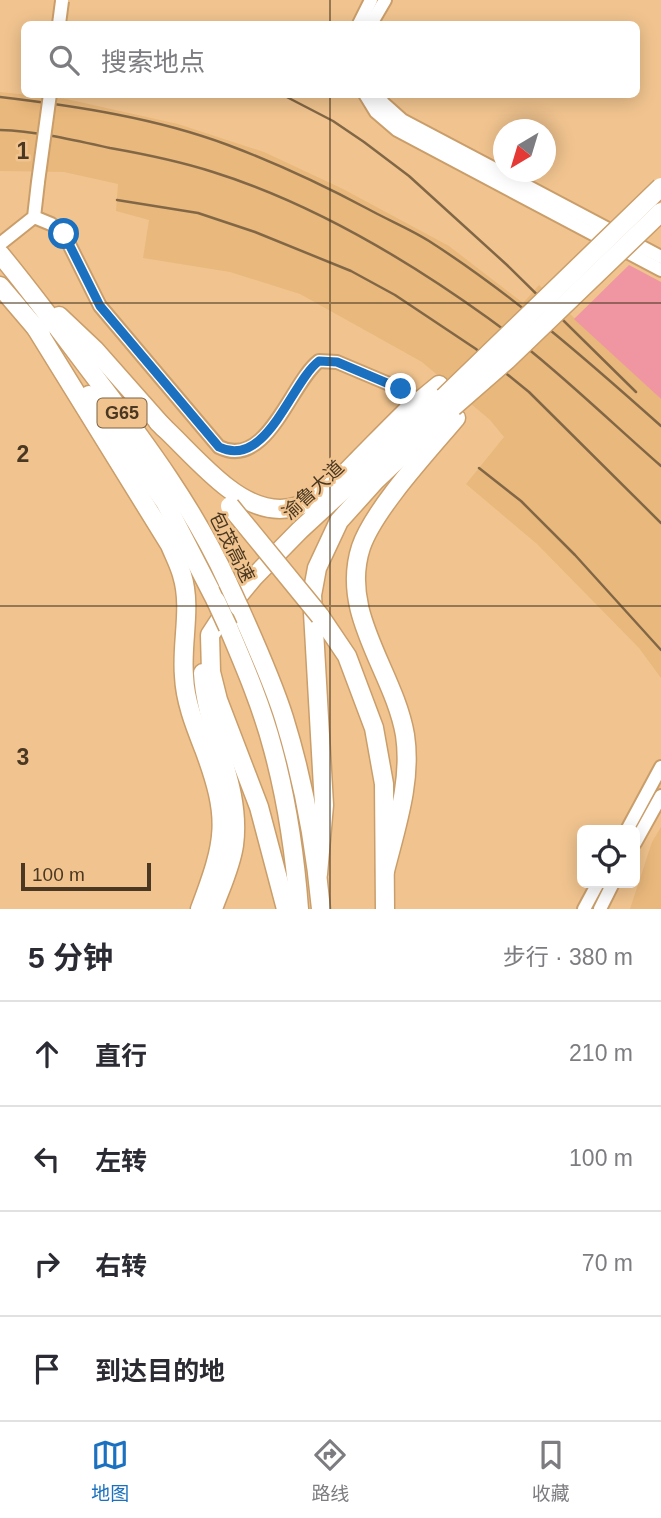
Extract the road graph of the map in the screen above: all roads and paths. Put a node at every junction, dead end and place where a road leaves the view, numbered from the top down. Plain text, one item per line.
1 (62, 0) edge
2 (371, 0) edge
3 (384, 0) edge
4 (59, 21) edge
5 (360, 21) edge
6 (373, 21) edge
7 (49, 98) edge
8 (367, 98) edge
9 (380, 98) edge
10 (661, 187) edge
11 (661, 212) edge
12 (34, 217) junction
13 (0, 244) edge
14 (0, 254) edge
15 (661, 257) edge
16 (661, 270) edge
17 (23, 282) junction
18 (0, 286) edge
19 (34, 325) junction
20 (501, 355) junction
21 (401, 389) junction
22 (444, 400) junction
23 (402, 415) junction
24 (159, 422) junction
25 (210, 635) junction
26 (661, 767) edge
27 (661, 796) edge
28 (630, 825) edge
29 (640, 834) edge
30 (384, 871) junction
31 (318, 874) junction
32 (595, 888) edge
33 (612, 888) edge
34 (614, 888) edge
35 (200, 909) edge
36 (213, 909) edge
37 (286, 909) edge
38 (299, 909) edge
39 (321, 909) edge
40 (384, 909) edge
41 (584, 909) edge
42 (600, 909) edge
43 (608, 909) edge

1 - 4 street, bridge
2 - 5 street
3 - 6 street
7 - 12 street, bridge
8 - 16 street
9 - 15 street
10 - 20 highway, bridge
11 - 20 highway, bridge
12 - 13 street
12 - 21 street
14 - 17 highway, 包茂高速 / G65
17 - 24 highway
17 - 31 highway, 包茂高速 / G65, bridge
18 - 19 highway, 包茂高速 / G65
19 - 35 highway
19 - 38 highway, 包茂高速 / G65, bridge
20 - 22 highway, bridge
20 - 22 highway, bridge
21 - 22 highway
21 - 23 highway
22 - 23 highway
22 - 25 highway, 渝鲁大道
22 - 30 highway
22 - 31 highway
23 - 24 highway
24 - 30 highway, bridge
25 - 36 highway
25 - 37 highway
26 - 28 street
27 - 29 street
30 - 40 highway
31 - 39 highway, 包茂高速 / G65
32 - 41 street
33 - 42 street
34 - 43 street

